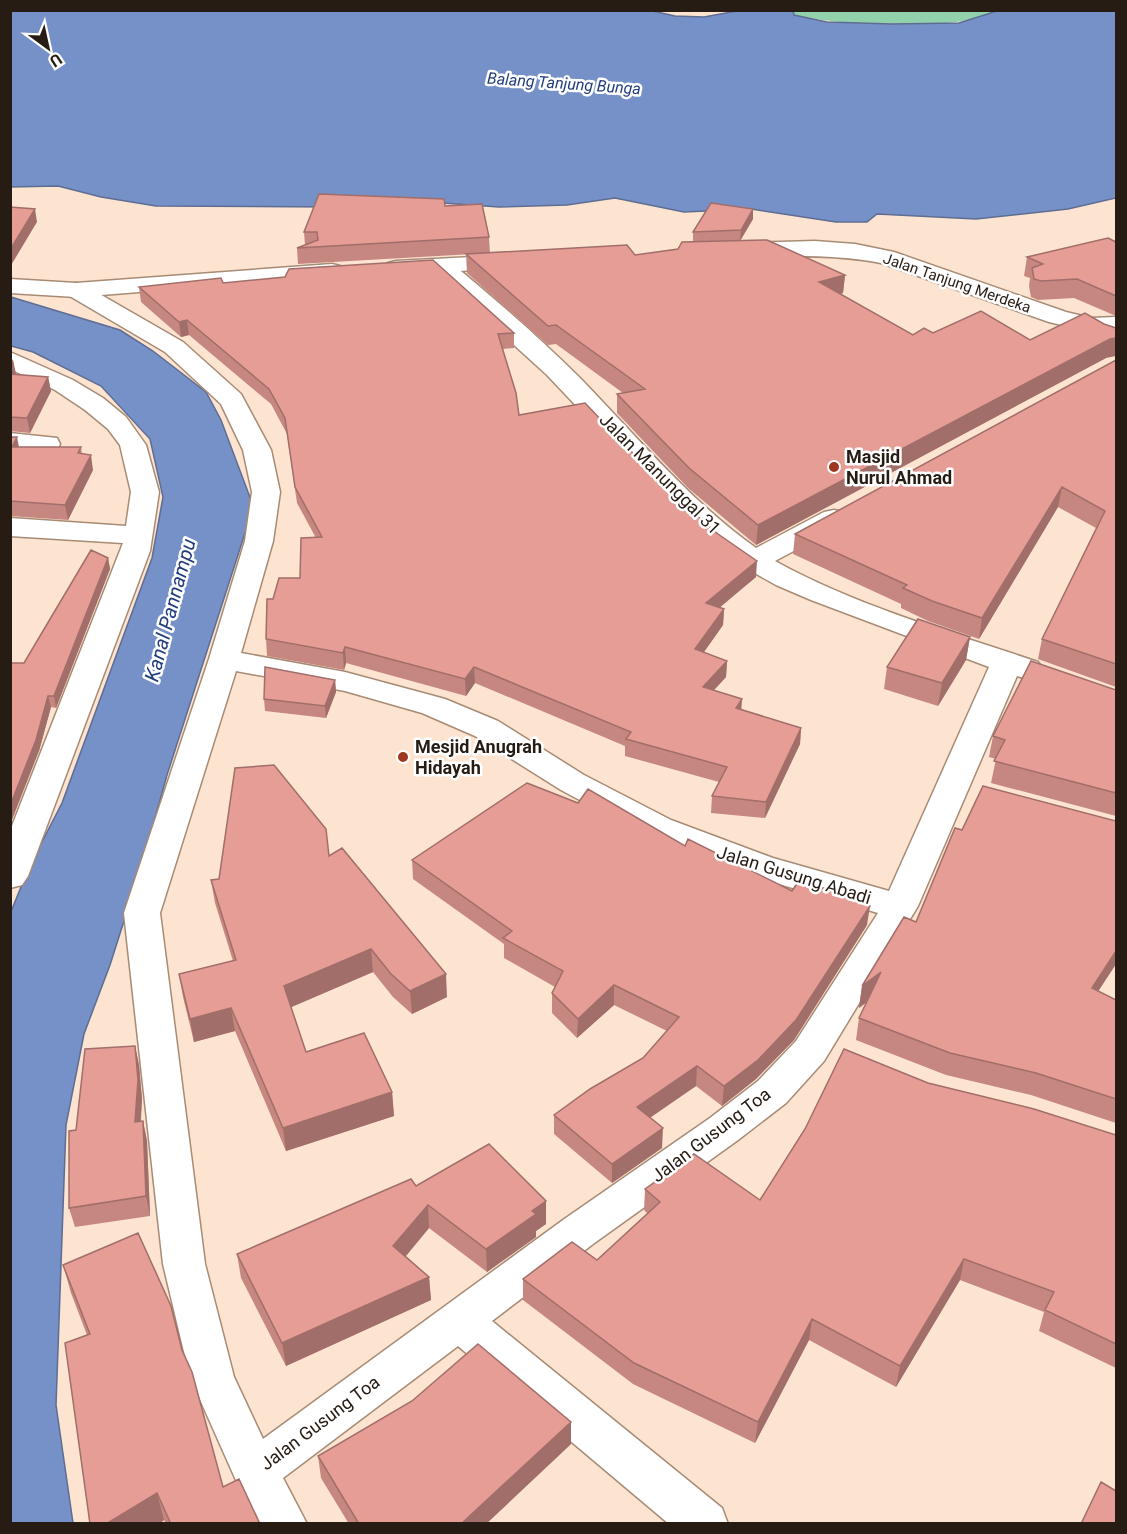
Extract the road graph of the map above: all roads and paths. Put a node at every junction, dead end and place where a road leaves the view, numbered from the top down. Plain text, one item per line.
1 (724, 250) edge
2 (533, 261) edge
3 (441, 266) junction
4 (10, 286) edge
5 (76, 290) junction
6 (1116, 324) edge
7 (1091, 325) junction
8 (1116, 339) edge
9 (10, 359) edge
10 (10, 441) edge
11 (47, 444) edge
12 (855, 507) edge
13 (10, 527) edge
14 (140, 536) junction
15 (754, 561) junction
16 (224, 659) junction
17 (1007, 662) junction
18 (1051, 677) edge
19 (10, 876) edge
20 (900, 906) junction
21 (459, 1320) junction
22 (255, 1472) junction
23 (284, 1524) edge
24 (705, 1524) edge

1 - 7 street, Jalan Tanjung Merdeka
2 - 3 street
3 - 5 street
3 - 15 street, Jalan Manunggal 31
4 - 5 street
5 - 16 street
6 - 7 street, Jalan Tanjung Merdeka
7 - 8 street
9 - 14 street
10 - 11 street
12 - 15 street
13 - 14 street
14 - 19 street
15 - 17 street, Jalan Manunggal 31
16 - 20 street, Jalan Gusung Abadi
16 - 22 street
17 - 18 street, Jalan Manunggal 31
17 - 20 street, Jalan Gusung Toa
20 - 21 street, Jalan Gusung Toa
21 - 22 street, Jalan Gusung Toa
21 - 24 street
22 - 23 street

